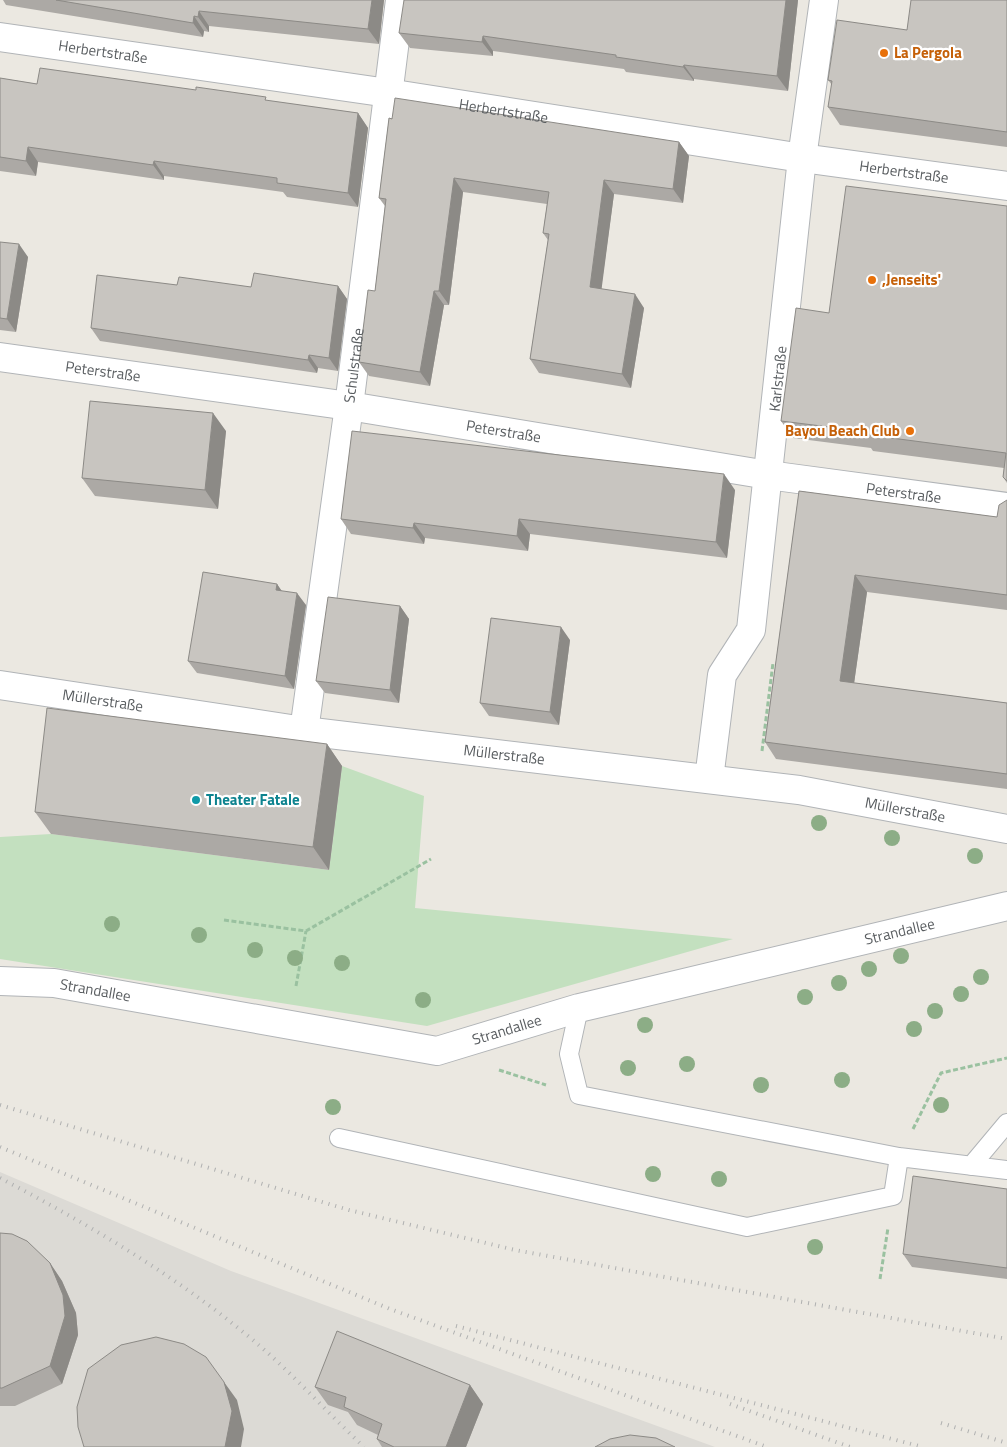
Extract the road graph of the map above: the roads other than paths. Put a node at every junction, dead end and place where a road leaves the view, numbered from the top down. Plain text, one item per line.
1 (400, 0) edge
2 (824, 0) edge
3 (0, 37) edge
4 (388, 92) junction
5 (802, 158) junction
6 (1007, 186) edge
7 (0, 357) edge
8 (349, 406) junction
9 (768, 475) junction
10 (1007, 507) edge
11 (0, 686) edge
12 (304, 731) junction
13 (709, 779) junction
14 (1007, 829) edge
15 (1007, 906) edge
16 (0, 981) edge
17 (579, 1008) junction
18 (1007, 1123) edge
19 (339, 1138) dead end
20 (899, 1156) junction
21 (971, 1166) junction
22 (1007, 1170) edge

1 - 4 street, Schulstraße
2 - 5 street, Karlstraße
3 - 4 street, Herbertstraße
4 - 5 street, Herbertstraße
4 - 8 street, Schulstraße
5 - 6 street, Herbertstraße
5 - 9 street, Karlstraße
7 - 8 street, Peterstraße
8 - 9 street, Peterstraße
8 - 12 street, Schulstraße
9 - 10 street, Peterstraße
9 - 13 street, Karlstraße
11 - 12 street, Müllerstraße
12 - 13 street, Müllerstraße
13 - 14 street, Müllerstraße
15 - 17 street, Strandallee
16 - 17 street, Strandallee
17 - 20 lane
18 - 21 lane
19 - 20 lane
20 - 21 lane
21 - 22 lane

